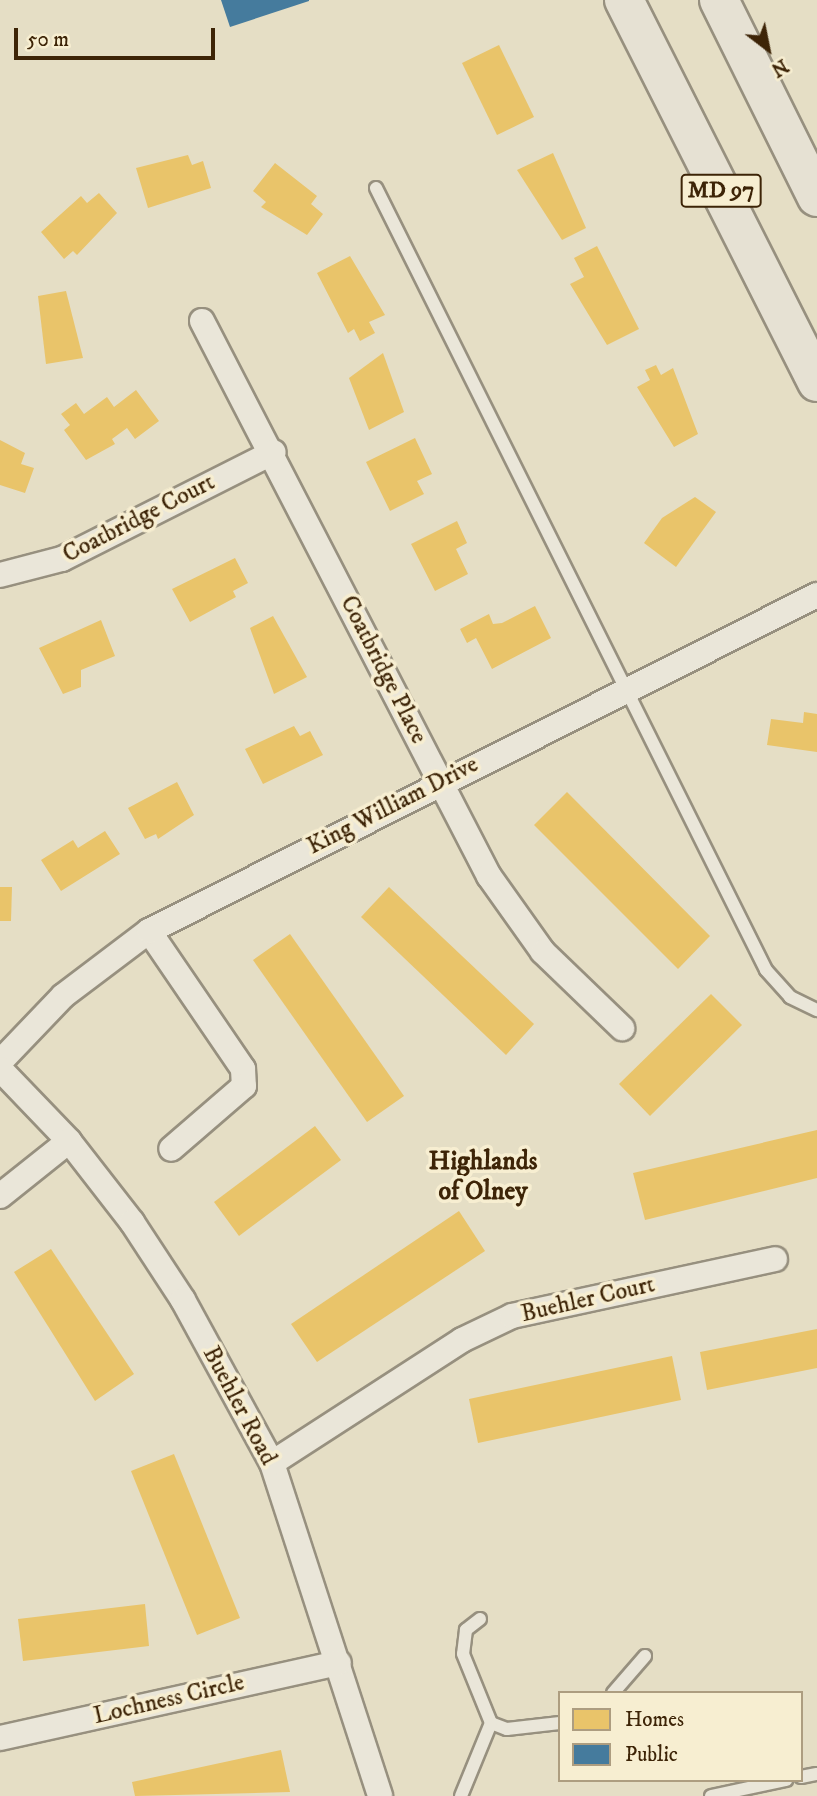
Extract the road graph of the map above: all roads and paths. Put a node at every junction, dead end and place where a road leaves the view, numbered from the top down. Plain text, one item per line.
1 (624, 0) edge
2 (719, 0) edge
3 (376, 188) dead end
4 (817, 197) edge
5 (202, 321) dead end
6 (817, 382) edge
7 (274, 452) junction
8 (0, 575) edge
9 (817, 595) edge
10 (626, 693) junction
11 (440, 782) junction
12 (149, 931) junction
13 (817, 1010) edge
14 (622, 1028) dead end
15 (0, 1062) edge
16 (0, 1069) edge
17 (69, 1141) junction
18 (171, 1149) dead end
19 (0, 1196) edge
20 (775, 1259) dead end
21 (271, 1463) junction
22 (480, 1619) dead end
23 (645, 1656) dead end
24 (339, 1663) junction
25 (615, 1691) edge
26 (491, 1723) junction
27 (558, 1723) edge
28 (0, 1738) edge
29 (777, 1782) edge
30 (380, 1796) edge
31 (461, 1796) edge
32 (711, 1796) edge

1 - 6 main road, MD 97
2 - 4 main road
3 - 10 lane
5 - 7 street, Coatbridge Place
7 - 8 street, Coatbridge Court
7 - 11 street, Coatbridge Place
9 - 10 street, King William Drive
10 - 11 street, King William Drive
10 - 13 lane
11 - 12 street, King William Drive
11 - 14 street, Coatbridge Place
12 - 15 street, King William Drive
12 - 18 street
16 - 17 street, Buehler Road
17 - 19 street
17 - 21 street, Buehler Road
20 - 21 street, Buehler Court
21 - 24 street, Buehler Road
22 - 26 lane
23 - 25 lane
24 - 28 street, Lochness Circle
24 - 30 street, Buehler Road
26 - 27 lane
26 - 31 lane
29 - 32 lane

